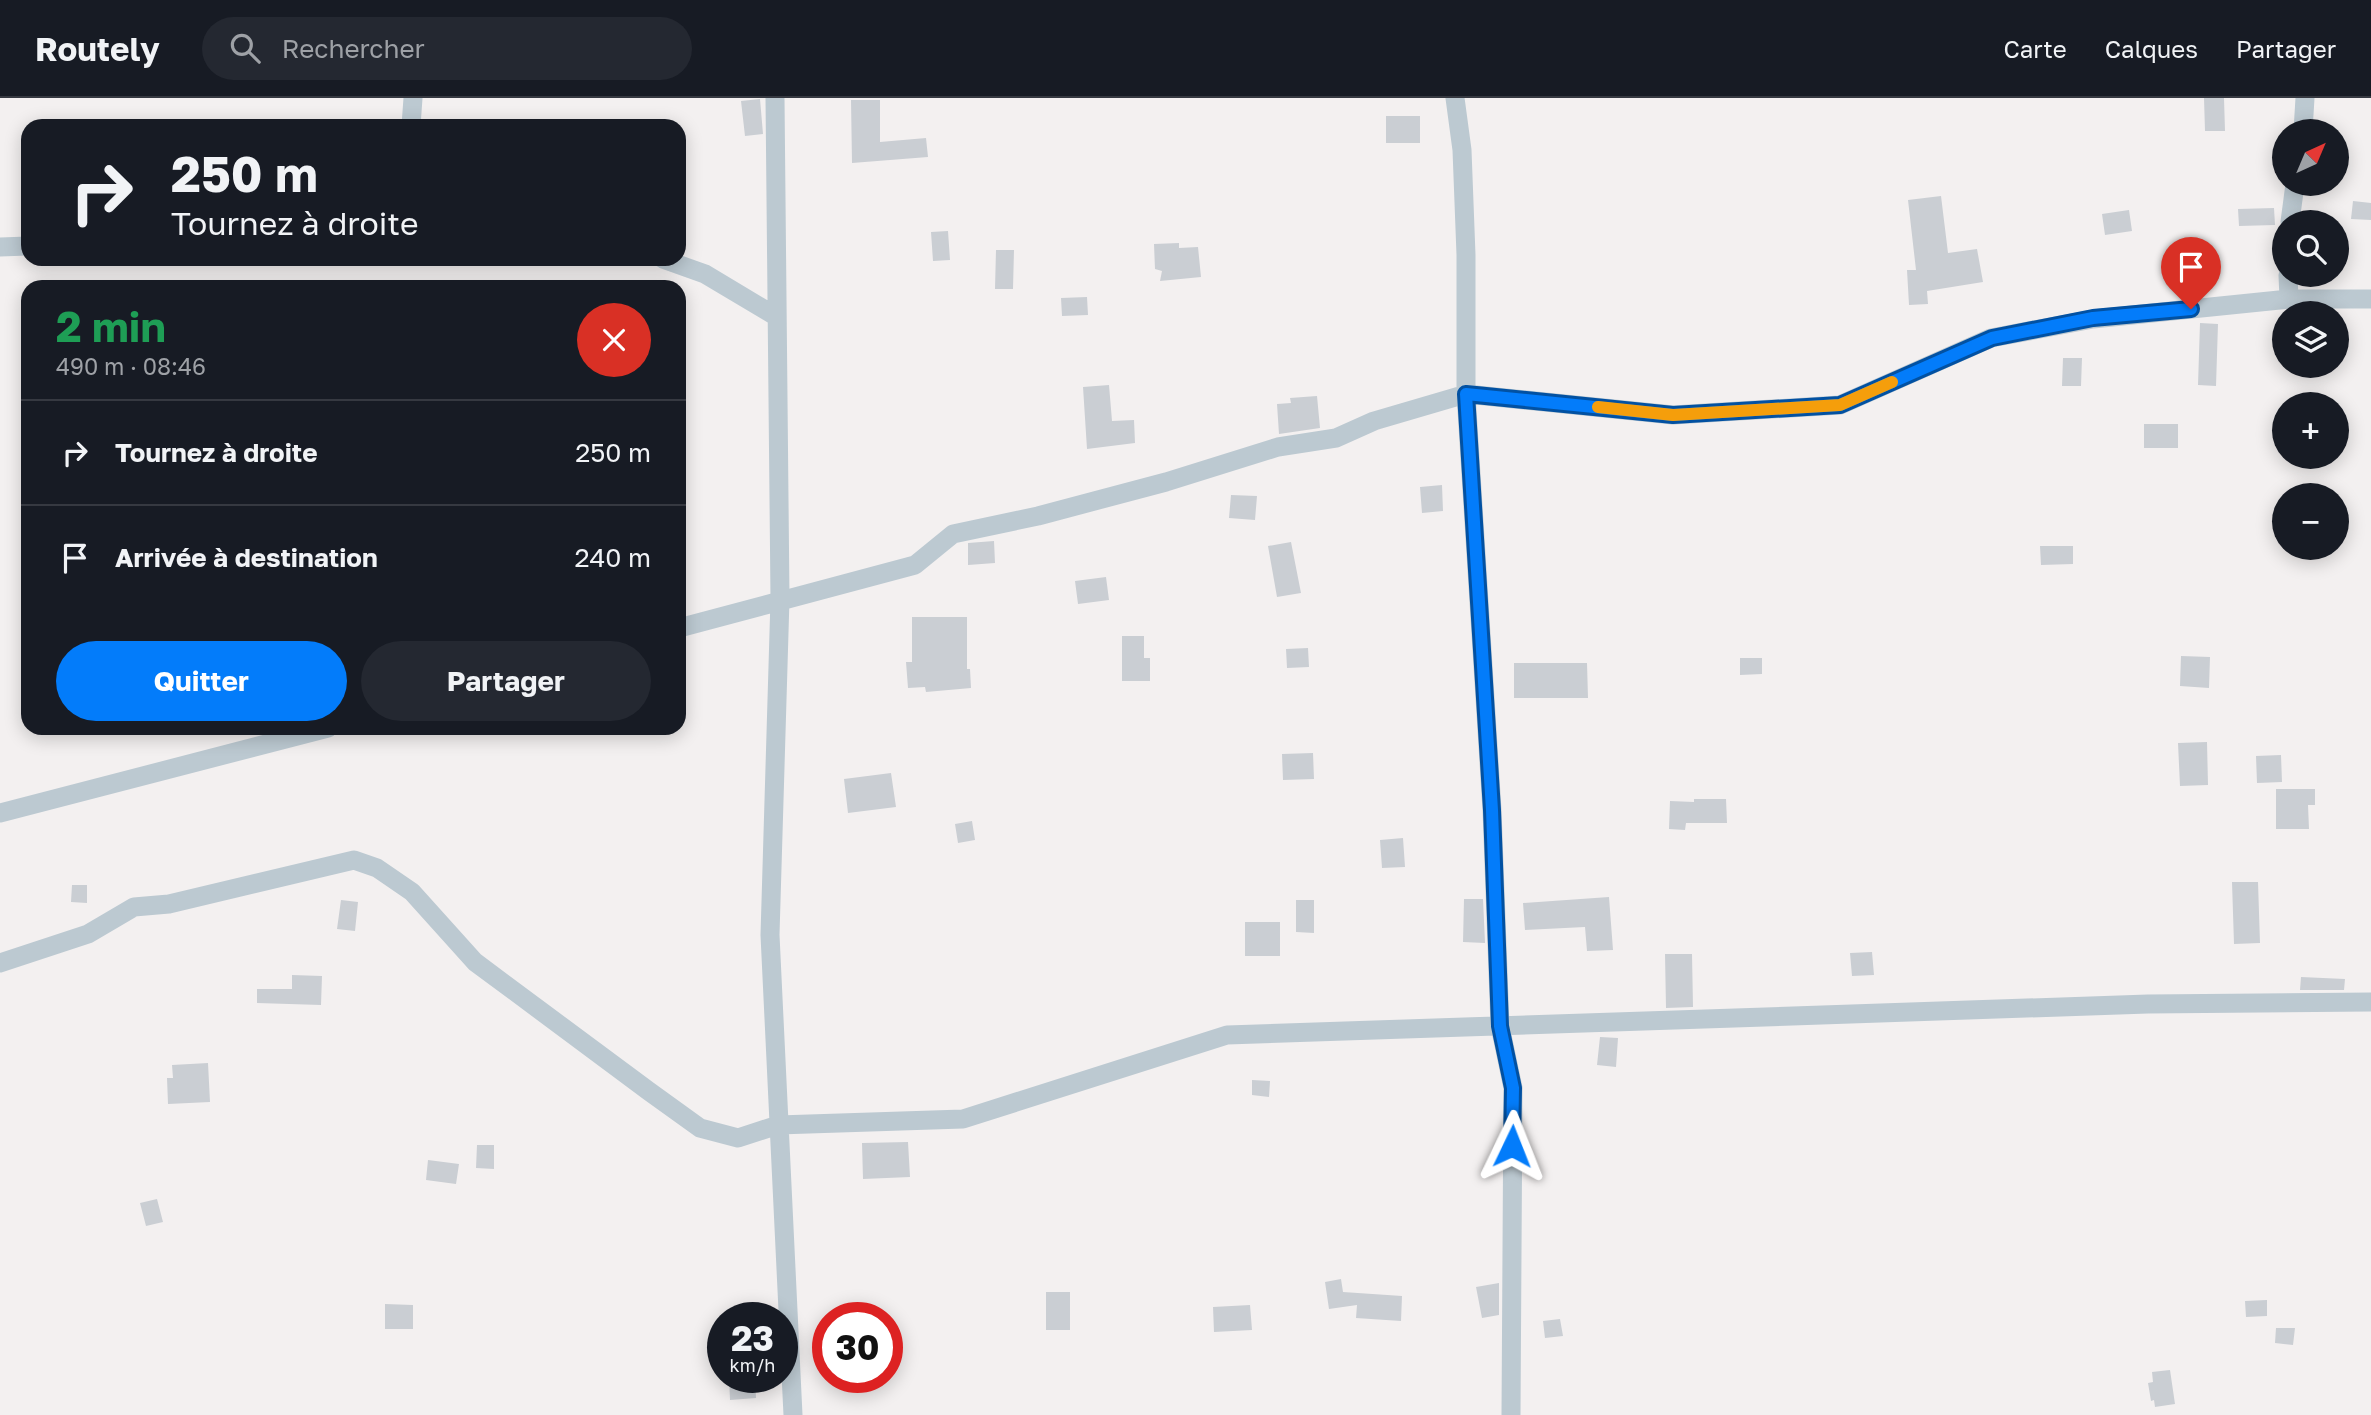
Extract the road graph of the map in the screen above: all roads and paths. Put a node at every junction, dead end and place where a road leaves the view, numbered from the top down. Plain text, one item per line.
1 (413, 98) edge
2 (775, 98) edge
3 (1455, 98) edge
4 (2305, 98) edge
5 (412, 119) edge
6 (2304, 119) edge
7 (21, 246) edge
8 (0, 247) edge
9 (683, 266) edge
10 (2288, 287) edge
11 (2289, 299) junction
12 (2371, 299) edge
13 (777, 317) junction
14 (1466, 394) junction
15 (780, 599) junction
16 (686, 626) edge
17 (301, 735) edge
18 (0, 813) edge
19 (0, 963) edge
20 (2371, 1002) edge
21 (1500, 1026) junction
22 (778, 1125) junction
23 (793, 1415) edge
24 (1511, 1415) edge

1 - 5 street
2 - 13 street
3 - 14 street
4 - 6 street
7 - 8 street
9 - 13 street
10 - 11 street
11 - 12 street
11 - 14 street
13 - 15 street
14 - 15 street
14 - 21 street
15 - 16 street
15 - 22 street
17 - 18 street
19 - 22 street
20 - 21 street
21 - 22 street
21 - 24 street
22 - 23 street

